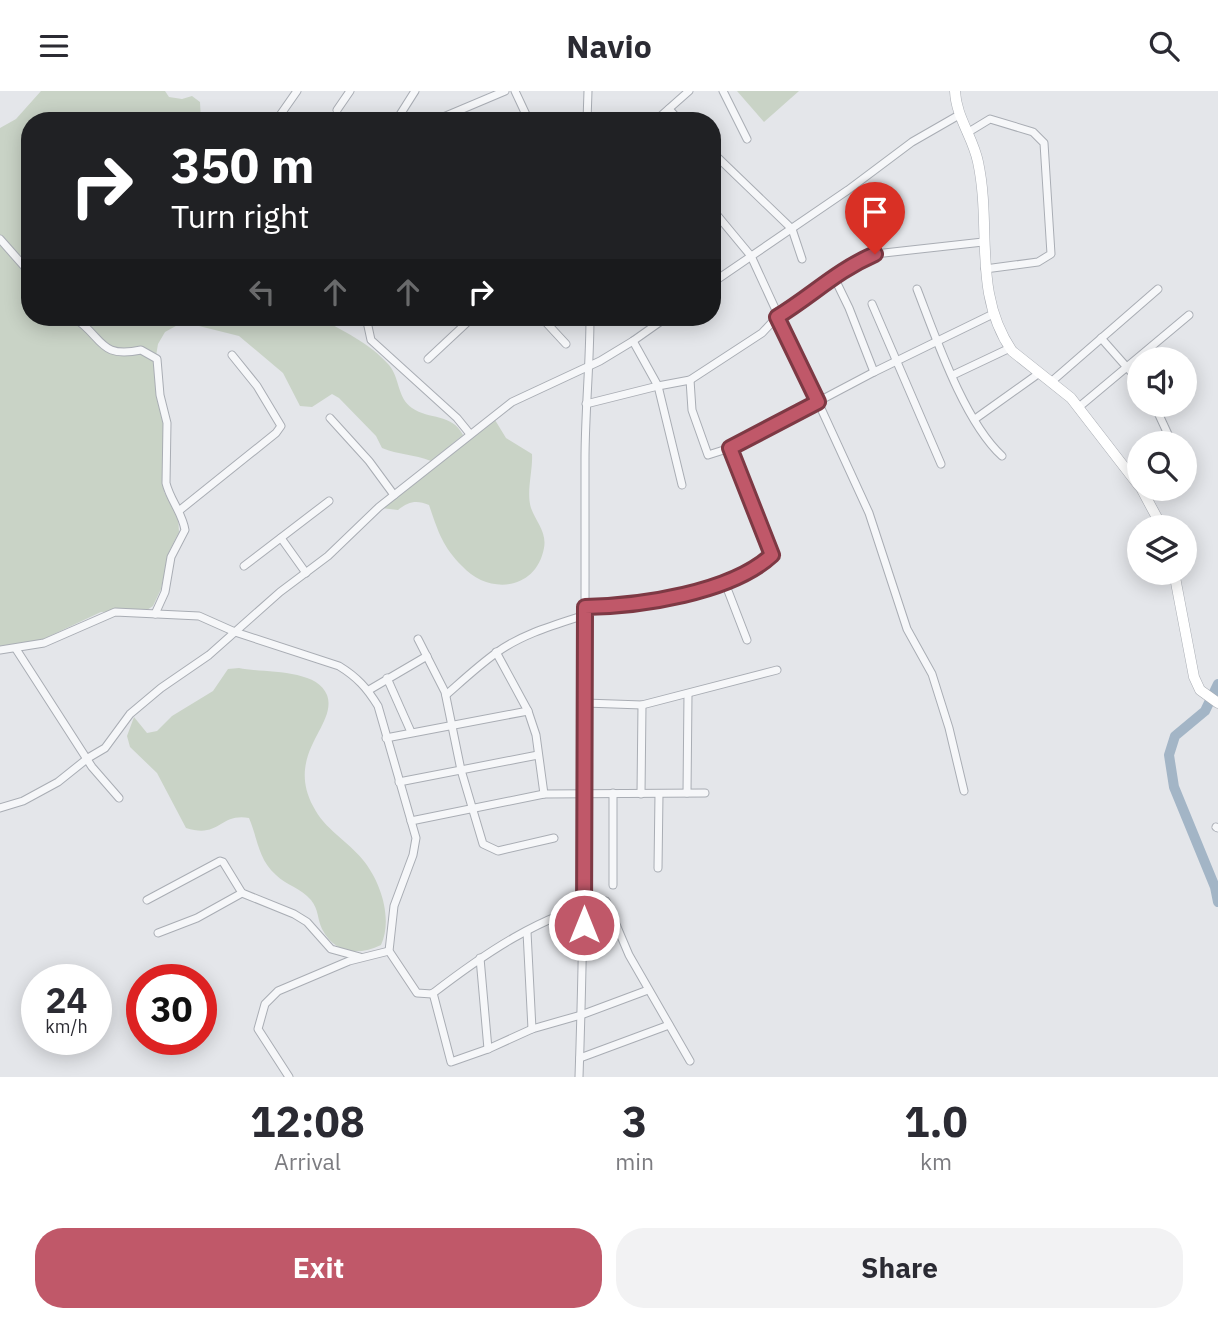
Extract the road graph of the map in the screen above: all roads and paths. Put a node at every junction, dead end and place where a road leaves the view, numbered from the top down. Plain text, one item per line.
1 (298, 91) edge
2 (350, 91) edge
3 (505, 91) edge
4 (515, 91) edge
5 (588, 91) edge
6 (688, 91) edge
7 (723, 91) edge
8 (955, 91) edge
9 (414, 92) edge
10 (669, 109) junction
11 (337, 110) dead end
12 (283, 112) edge
13 (402, 112) edge
14 (461, 112) edge
15 (525, 112) edge
16 (587, 112) edge
17 (666, 112) edge
18 (672, 112) edge
19 (959, 115) junction
20 (967, 133) junction
21 (747, 139) dead end
22 (721, 161) edge
23 (721, 220) edge
24 (792, 229) junction
25 (0, 239) edge
26 (983, 242) junction
27 (751, 256) junction
28 (802, 259) dead end
29 (21, 263) edge
30 (984, 269) junction
31 (721, 275) edge
32 (833, 275) junction
33 (917, 289) dead end
34 (1158, 289) dead end
35 (872, 304) dead end
36 (993, 314) junction
37 (1189, 315) dead end
38 (777, 317) junction
39 (83, 326) edge
40 (369, 326) edge
41 (463, 326) edge
42 (549, 326) edge
43 (590, 326) edge
44 (655, 326) edge
45 (1101, 338) junction
46 (937, 340) junction
47 (634, 341) junction
48 (566, 344) dead end
49 (1151, 347) edge
50 (1010, 348) junction
51 (232, 355) dead end
52 (428, 359) dead end
53 (896, 361) junction
54 (590, 365) junction
55 (1127, 367) joint
56 (874, 372) junction
57 (1038, 374) junction
58 (953, 375) junction
59 (691, 380) junction
60 (1051, 382) junction
61 (658, 386) junction
62 (818, 402) junction
63 (586, 404) junction
64 (1079, 407) junction
65 (330, 418) dead end
66 (975, 419) junction
67 (470, 434) junction
68 (730, 448) junction
69 (1002, 456) dead end
70 (941, 464) dead end
71 (1127, 469) edge
72 (682, 485) dead end
73 (394, 495) junction
74 (328, 501) dead end
75 (180, 510) junction
76 (281, 538) junction
77 (244, 566) dead end
78 (306, 573) junction
79 (725, 583) junction
80 (1176, 585) edge
81 (585, 611) junction
82 (155, 614) junction
83 (235, 632) junction
84 (418, 639) dead end
85 (747, 640) dead end
86 (16, 649) junction
87 (0, 650) edge
88 (496, 652) junction
89 (427, 656) junction
90 (778, 670) dead end
91 (387, 678) junction
92 (369, 690) junction
93 (688, 694) junction
94 (446, 695) junction
95 (585, 703) junction
96 (1218, 703) edge
97 (642, 705) junction
98 (528, 711) junction
99 (450, 725) junction
100 (411, 732) junction
101 (386, 738) junction
102 (538, 755) junction
103 (88, 758) junction
104 (461, 770) junction
105 (399, 782) junction
106 (964, 791) dead end
107 (613, 793) junction
108 (687, 793) junction
109 (705, 793) dead end
110 (544, 794) junction
111 (585, 794) junction
112 (641, 794) junction
113 (659, 794) junction
114 (119, 798) dead end
115 (471, 807) junction
116 (0, 808) edge
117 (411, 821) junction
118 (554, 838) dead end
119 (658, 868) dead end
120 (613, 885) dead end
121 (242, 893) junction
122 (147, 899) dead end
123 (584, 906) junction
124 (527, 932) junction
125 (158, 933) dead end
126 (389, 951) junction
127 (360, 957) junction
128 (480, 958) junction
129 (648, 989) junction
130 (433, 993) junction
131 (581, 1015) junction
132 (669, 1025) junction
133 (532, 1029) junction
134 (488, 1049) junction
135 (580, 1058) junction
136 (690, 1061) dead end
137 (289, 1077) edge
138 (579, 1077) edge

1 - 12 street
2 - 11 street
3 - 14 street
4 - 15 street
5 - 16 street
6 - 10 street
7 - 21 street
8 - 19 street
9 - 13 street
10 - 17 street
10 - 18 street
19 - 20 street
19 - 24 street
20 - 26 street
20 - 30 street
22 - 24 street
23 - 27 street
24 - 27 street
24 - 28 street
25 - 29 street
26 - 30 street
26 - 32 street
27 - 31 street
27 - 38 street
30 - 36 street
32 - 38 street
32 - 56 street
33 - 46 street
34 - 45 street
35 - 53 street
36 - 46 street
36 - 50 street
37 - 49 street
38 - 59 street
38 - 62 street
39 - 75 street
40 - 67 street
41 - 52 street
42 - 48 street
43 - 54 street
44 - 47 street
45 - 55 street
45 - 60 street
46 - 53 street
46 - 58 street
47 - 54 street
47 - 61 street
50 - 57 street
50 - 58 street
51 - 75 street
53 - 56 street
53 - 70 street
54 - 63 street
54 - 67 street
55 - 64 street
56 - 62 street
57 - 60 street
57 - 66 street
58 - 66 street
59 - 61 street
59 - 68 street
60 - 64 street
61 - 63 street
61 - 72 street
62 - 68 street
62 - 106 street
63 - 81 street
64 - 71 street
65 - 73 street
66 - 69 street
67 - 73 street
68 - 79 street
73 - 78 street
74 - 76 street
75 - 82 street
76 - 77 street
76 - 78 street
78 - 83 street
79 - 81 street
79 - 85 street
80 - 96 street
81 - 88 street
81 - 95 street
82 - 83 street
82 - 86 street
83 - 92 street
83 - 103 street
84 - 89 street
86 - 87 street
86 - 103 street
88 - 94 street
88 - 98 street
89 - 91 street
89 - 94 street
90 - 93 street
91 - 92 street
91 - 100 street
92 - 101 street
93 - 97 street
93 - 108 street
94 - 99 street
95 - 97 street
95 - 111 street
97 - 112 street
98 - 99 street
98 - 102 street
99 - 100 street
99 - 104 street
100 - 101 street
101 - 105 street
102 - 104 street
102 - 110 street
103 - 114 street
103 - 116 street
104 - 105 street
104 - 115 street
105 - 117 street
107 - 111 street
107 - 112 street
107 - 120 street
108 - 109 street
108 - 113 street
110 - 111 street
110 - 115 street
111 - 123 street
112 - 113 street
113 - 119 street
115 - 117 street
115 - 118 street
117 - 126 street
121 - 122 street
121 - 125 street
121 - 127 street
123 - 124 street
123 - 129 street
123 - 131 street
124 - 128 street
124 - 133 street
126 - 127 street
126 - 130 street
127 - 137 street
128 - 130 street
128 - 134 street
129 - 131 street
129 - 132 street
130 - 134 street
131 - 133 street
131 - 135 street
132 - 135 street
132 - 136 street
133 - 134 street
135 - 138 street

